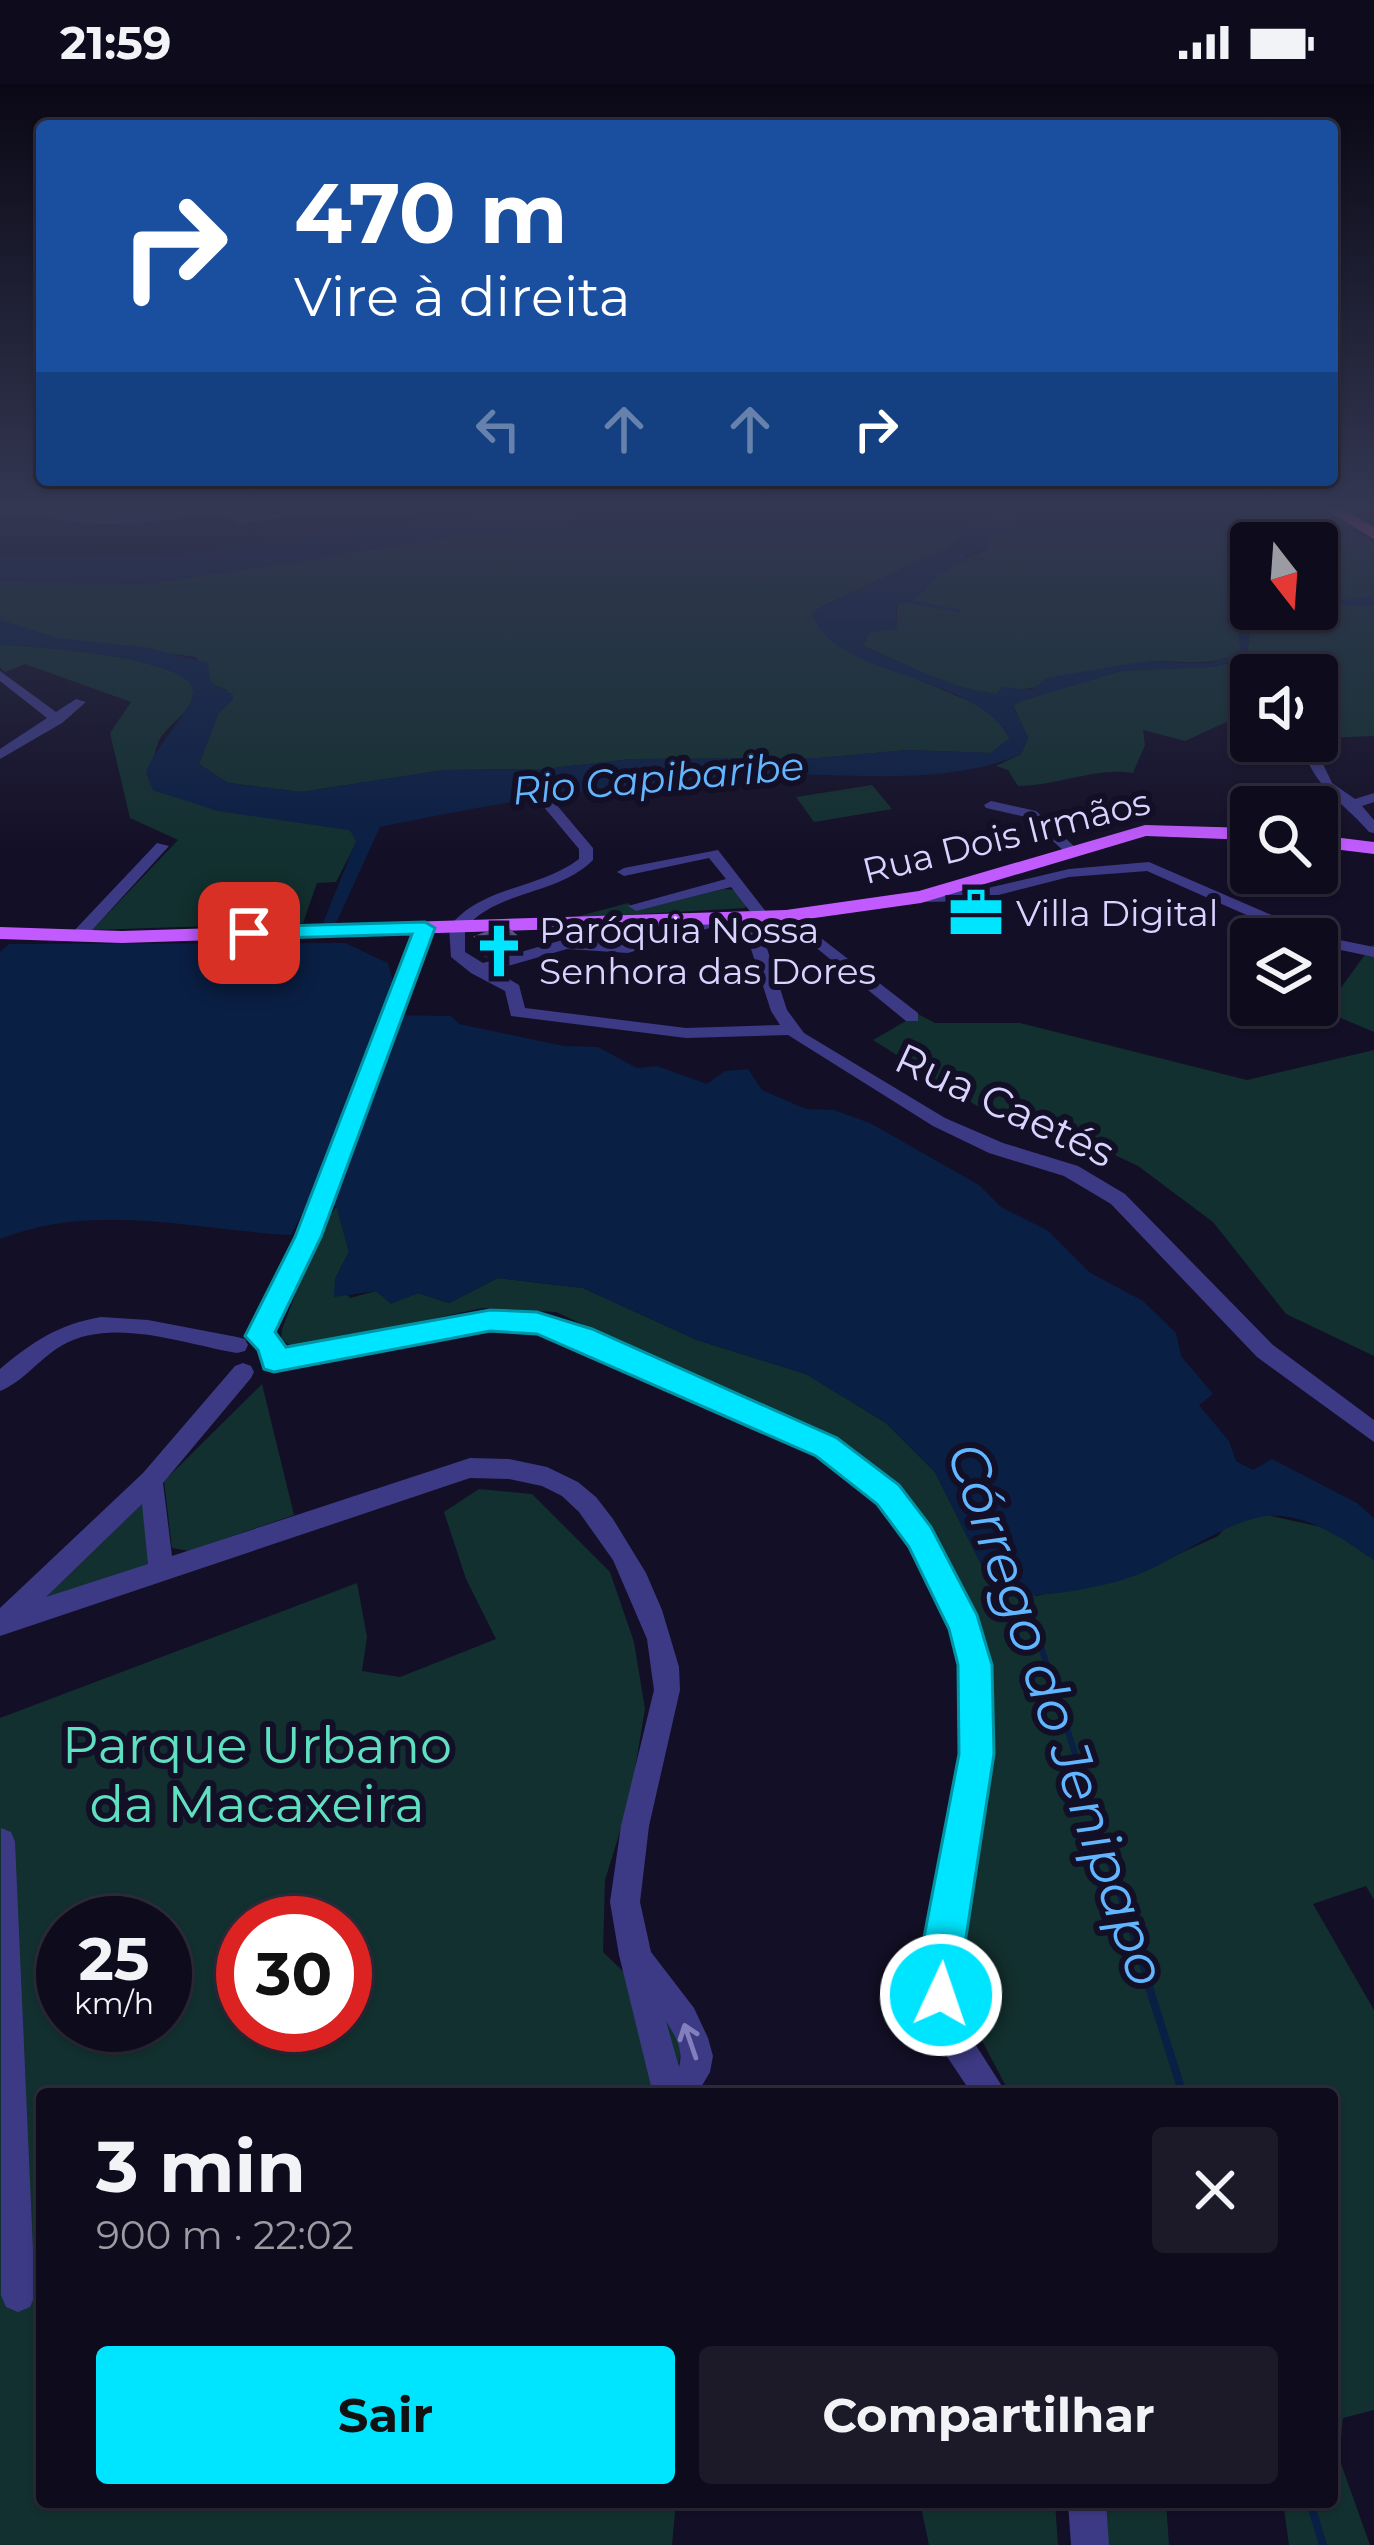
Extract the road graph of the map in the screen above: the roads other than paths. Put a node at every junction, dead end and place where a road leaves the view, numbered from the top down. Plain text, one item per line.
1 (0, 675) edge
2 (80, 702) dead end
3 (58, 720) junction
4 (0, 755) edge
5 (1317, 762) edge
6 (1374, 797) edge
7 (1353, 804) junction
8 (991, 805) dead end
9 (550, 806) dead end
10 (1374, 829) edge
11 (1230, 833) edge
12 (1338, 844) edge
13 (162, 846) dead end
14 (1374, 848) edge
15 (1070, 849) junction
16 (624, 872) dead end
17 (733, 882) junction
18 (921, 897) junction
19 (636, 906) dead end
20 (761, 917) junction
21 (1268, 918) edge
22 (457, 927) junction
23 (425, 928) junction
24 (0, 933) edge
25 (77, 937) junction
26 (1338, 944) edge
27 (1374, 952) edge
28 (477, 970) junction
29 (912, 1017) dead end
30 (789, 1030) junction
31 (259, 1336) junction
32 (237, 1346) junction
33 (274, 1361) junction
34 (243, 1372) junction
35 (0, 1382) edge
36 (1374, 1433) edge
37 (151, 1480) junction
38 (161, 1567) junction
39 (0, 1624) edge
40 (1, 1842) edge
41 (634, 1955) dead end
42 (987, 2088) edge
43 (18, 2295) dead end
44 (1087, 2508) edge
45 (1090, 2545) edge

1 - 3 street
2 - 3 street
3 - 4 street
5 - 7 street
6 - 7 street
7 - 10 street
8 - 15 street
9 - 22 street
11 - 15 main road, Rua Dois Irmãos
12 - 14 main road
13 - 25 street
15 - 18 main road, Rua Dois Irmãos
16 - 17 street
17 - 19 street
17 - 20 street
18 - 20 main road, Rua Dois Irmãos
18 - 21 street
20 - 22 main road, Rua Dois Irmãos
20 - 28 street
20 - 29 street
20 - 30 street
22 - 23 main road, Rua Dois Irmãos
22 - 28 street
23 - 25 main road, Rua Dois Irmãos
23 - 31 street
24 - 25 main road, Rua Dois Irmãos
26 - 27 street
28 - 30 street
30 - 36 street, Rua Caetés
31 - 32 street
31 - 33 street
32 - 34 street
32 - 35 street
33 - 34 street
33 - 42 street
34 - 37 street
37 - 38 street
37 - 39 street
38 - 39 street
38 - 41 street
40 - 43 street
44 - 45 street

